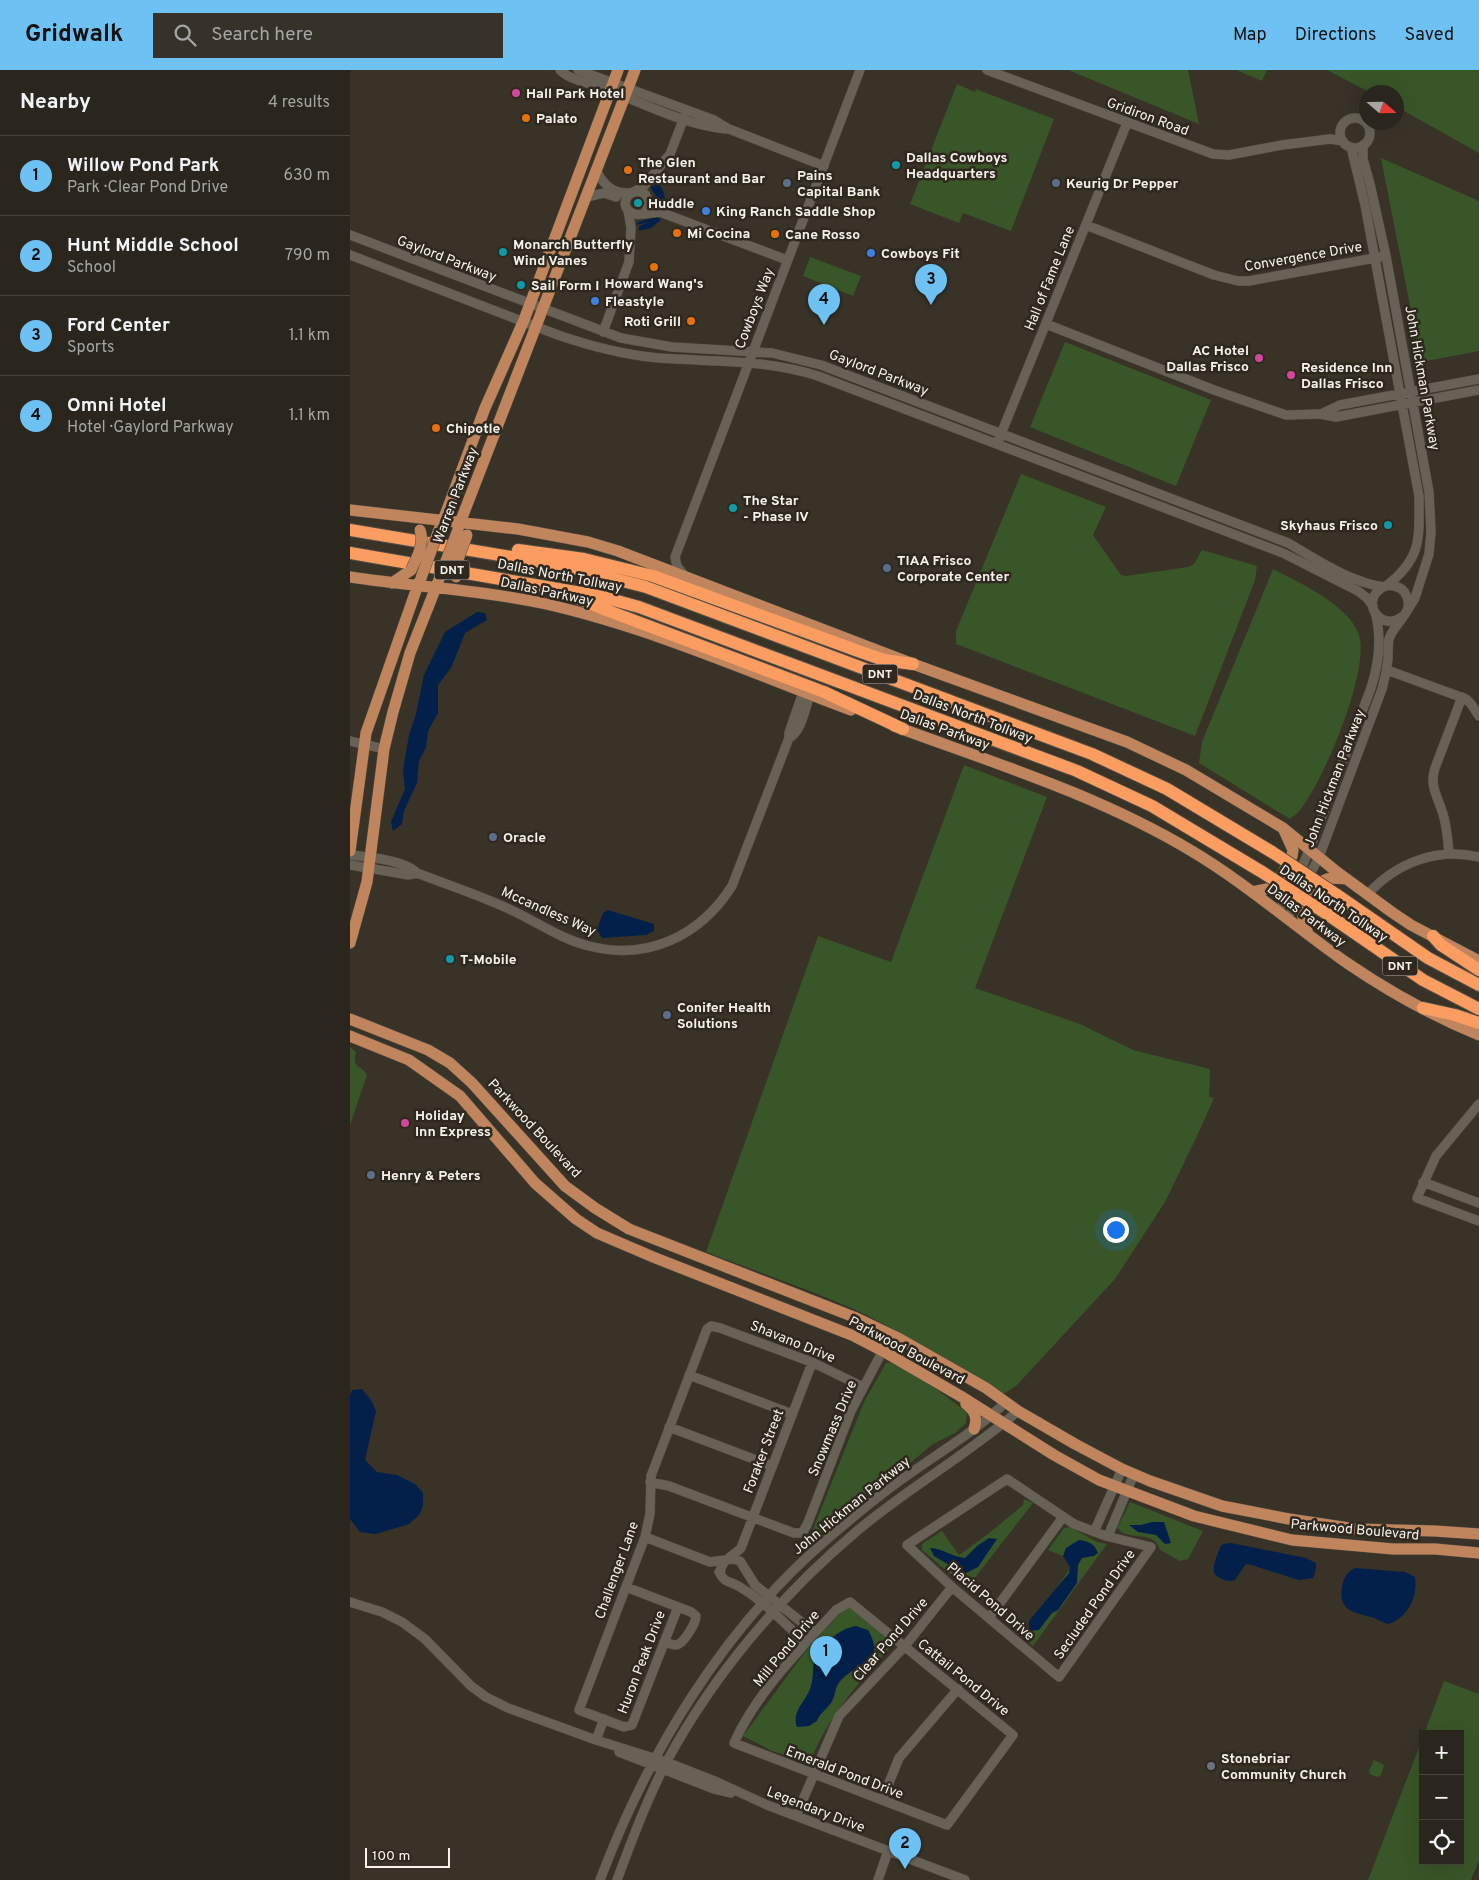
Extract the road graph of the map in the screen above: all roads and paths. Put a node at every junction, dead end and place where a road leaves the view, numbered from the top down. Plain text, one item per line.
1 (560, 70) edge
2 (578, 70) edge
3 (618, 70) edge
4 (635, 70) edge
5 (860, 70) edge
6 (987, 70) edge
7 (612, 87) junction
8 (626, 93) junction
9 (686, 115) junction
10 (1127, 123) junction
11 (1342, 127) junction
12 (1305, 142) junction
13 (591, 143) junction
14 (1347, 144) junction
15 (1363, 145) junction
16 (824, 166) junction
17 (596, 172) junction
18 (649, 180) junction
19 (634, 192) junction
20 (616, 194) junction
21 (587, 197) junction
22 (649, 199) junction
23 (628, 210) junction
24 (660, 212) junction
25 (643, 214) junction
26 (1086, 225) junction
27 (631, 228) junction
28 (350, 235) edge
29 (350, 255) edge
30 (1386, 256) junction
31 (1375, 258) junction
32 (788, 260) junction
33 (530, 304) junction
34 (543, 309) junction
35 (524, 320) junction
36 (1046, 324) junction
37 (537, 326) junction
38 (603, 332) junction
39 (665, 346) junction
40 (753, 351) junction
41 (664, 358) junction
42 (749, 362) junction
43 (835, 370) junction
44 (805, 372) junction
45 (1479, 379) edge
46 (883, 388) junction
47 (1479, 390) edge
48 (1412, 392) junction
49 (1400, 394) junction
50 (879, 398) junction
51 (1414, 403) junction
52 (1402, 405) junction
53 (1320, 414) junction
54 (480, 421) junction
55 (1001, 434) junction
56 (998, 444) junction
57 (475, 483) junction
58 (1196, 508) junction
59 (350, 510) edge
60 (396, 516) junction
61 (1192, 518) junction
62 (441, 524) junction
63 (462, 529) junction
64 (350, 530) edge
65 (468, 550) junction
66 (1302, 551) junction
67 (350, 553) edge
68 (675, 557) junction
69 (1298, 561) junction
70 (656, 564) junction
71 (684, 575) junction
72 (350, 577) edge
73 (419, 582) junction
74 (392, 583) junction
75 (437, 584) junction
76 (1385, 586) junction
77 (554, 587) junction
78 (466, 591) junction
79 (1374, 609) junction
80 (1404, 615) junction
81 (914, 664) junction
82 (1387, 670) junction
83 (806, 694) junction
84 (1462, 697) junction
85 (1479, 716) edge
86 (902, 730) junction
87 (1353, 735) junction
88 (1363, 739) junction
89 (350, 741) edge
90 (363, 744) junction
91 (384, 749) junction
92 (1283, 828) junction
93 (350, 853) edge
94 (1314, 853) junction
95 (1449, 854) junction
96 (1479, 857) edge
97 (370, 863) junction
98 (350, 866) edge
99 (1348, 880) junction
100 (1252, 892) junction
101 (1368, 894) junction
102 (1283, 916) junction
103 (1308, 934) junction
104 (1433, 936) junction
105 (350, 943) edge
106 (1479, 961) edge
107 (1479, 970) edge
108 (1479, 985) edge
109 (1424, 1008) junction
110 (1479, 1009) edge
111 (350, 1018) edge
112 (1479, 1023) edge
113 (350, 1036) edge
114 (1479, 1036) edge
115 (472, 1083) junction
116 (460, 1096) junction
117 (1479, 1104) edge
118 (1423, 1182) junction
119 (566, 1186) junction
120 (1447, 1191) junction
121 (552, 1198) junction
122 (1479, 1203) edge
123 (1442, 1207) junction
124 (1479, 1221) edge
125 (692, 1253) junction
126 (686, 1270) junction
127 (711, 1326) joint
128 (891, 1335) junction
129 (883, 1351) junction
130 (812, 1362) junction
131 (689, 1376) junction
132 (863, 1387) junction
133 (952, 1391) junction
134 (1005, 1403) junction
135 (1018, 1411) junction
136 (792, 1414) junction
137 (992, 1415) junction
138 (1004, 1423) junction
139 (669, 1427) junction
140 (974, 1429) junction
141 (772, 1466) junction
142 (1122, 1469) junction
143 (1134, 1474) junction
144 (650, 1482) junction
145 (1115, 1487) junction
146 (1128, 1491) junction
147 (1222, 1506) junction
148 (1064, 1516) junction
149 (753, 1518) junction
150 (1217, 1523) junction
151 (1333, 1526) junction
152 (1436, 1530) junction
153 (1094, 1532) junction
154 (1479, 1534) edge
155 (1108, 1536) junction
156 (645, 1537) junction
157 (1330, 1544) junction
158 (741, 1548) junction
159 (1435, 1550) junction
160 (1479, 1553) edge
161 (727, 1560) junction
162 (710, 1562) junction
163 (744, 1567) junction
164 (721, 1576) junction
165 (731, 1583) junction
166 (626, 1587) junction
167 (952, 1587) junction
168 (770, 1596) junction
169 (350, 1602) edge
170 (850, 1602) joint
171 (763, 1604) junction
172 (780, 1605) junction
173 (678, 1607) junction
174 (773, 1613) junction
175 (989, 1618) junction
176 (815, 1633) junction
177 (664, 1642) junction
178 (806, 1643) junction
179 (905, 1646) junction
180 (1059, 1677) joint
181 (958, 1690) junction
182 (604, 1719) junction
183 (596, 1740) junction
184 (734, 1743) joint
185 (652, 1762) junction
186 (664, 1766) junction
187 (814, 1775) junction
188 (882, 1800) junction
189 (796, 1816) junction
190 (947, 1825) joint
191 (888, 1851) junction
192 (609, 1857) junction
193 (623, 1864) junction
194 (600, 1880) edge
195 (617, 1880) edge
196 (878, 1880) edge
197 (965, 1880) edge

1 - 7 street
2 - 7 street
3 - 7 main road, Warren Parkway
4 - 8 main road, Warren Parkway
5 - 16 street, Cowboys Way
6 - 10 street, Gridiron Road
7 - 8 street
7 - 13 main road, Warren Parkway
8 - 9 street
8 - 17 main road, Warren Parkway
9 - 16 street
9 - 18 street
10 - 12 street, Gridiron Road
10 - 26 street, Hall of Fame Lane
11 - 12 street, Gridiron Road
11 - 14 street
11 - 15 street
12 - 14 street, Gridiron Road
13 - 21 main road
13 - 33 main road, Warren Parkway
14 - 15 street
14 - 31 street, John Hickman Parkway
15 - 30 street, John Hickman Parkway
16 - 32 street, Cowboys Way
17 - 20 street
17 - 21 main road, Warren Parkway
18 - 19 street
18 - 22 street
19 - 20 street
19 - 22 street
19 - 23 street
20 - 21 street
20 - 23 street
21 - 34 main road, Warren Parkway
22 - 24 street
22 - 25 street
23 - 25 street
23 - 27 street
24 - 25 street
24 - 32 street
25 - 27 street
26 - 31 street, Convergence Drive
26 - 36 street, Hall of Fame Lane
27 - 38 street
28 - 33 street, Gaylord Parkway
29 - 35 street, Gaylord Parkway
30 - 31 street, Convergence Drive
30 - 48 street, John Hickman Parkway
31 - 49 street, John Hickman Parkway
32 - 40 street, Cowboys Way
33 - 34 street, Gaylord Parkway
33 - 35 main road, Warren Parkway
34 - 37 main road, Warren Parkway
34 - 38 street, Gaylord Parkway
35 - 37 street, Gaylord Parkway
35 - 54 main road, Warren Parkway
36 - 53 street
36 - 55 street, Hall of Fame Lane
37 - 41 street, Gaylord Parkway
37 - 57 main road, Warren Parkway
38 - 39 street, Gaylord Parkway
39 - 40 street, Gaylord Parkway
39 - 41 street
40 - 42 street, Cowboys Way
40 - 43 street, Gaylord Parkway
41 - 42 street, Gaylord Parkway
42 - 44 street, Gaylord Parkway
42 - 68 street, Cowboys Way
43 - 44 street
43 - 46 street, Gaylord Parkway
44 - 50 street, Gaylord Parkway
45 - 48 street
46 - 50 street
46 - 55 street, Gaylord Parkway
47 - 51 street
48 - 49 street
48 - 51 street, John Hickman Parkway
49 - 52 street, John Hickman Parkway
49 - 53 street
50 - 56 street, Gaylord Parkway
51 - 52 street
51 - 80 street, John Hickman Parkway
52 - 53 street
52 - 76 street, John Hickman Parkway
54 - 57 main road
54 - 62 main road, Warren Parkway
55 - 56 street, Hall of Fame Lane
55 - 58 street, Gaylord Parkway
56 - 61 street, Gaylord Parkway
57 - 63 main road, Warren Parkway
58 - 61 street
58 - 66 street, Gaylord Parkway
59 - 60 main road
60 - 62 main road
60 - 74 main road, bridge
61 - 69 street, Gaylord Parkway
62 - 63 main road
62 - 73 main road, Warren Parkway, bridge
63 - 70 main road
63 - 75 main road, Warren Parkway, bridge
63 - 78 main road, bridge
64 - 65 highway, Dallas North Tollway / DNT
65 - 81 highway
65 - 108 highway, Dallas North Tollway / DNT, bridge
66 - 69 street
66 - 76 street, Gaylord Parkway
67 - 77 highway, Dallas North Tollway / DNT
68 - 70 street
68 - 71 street
69 - 79 street, Gaylord Parkway
70 - 71 main road
71 - 81 main road
72 - 74 main road, Dallas Parkway
73 - 74 main road, Dallas Parkway
73 - 75 main road, Dallas Parkway
73 - 90 main road, Warren Parkway
75 - 78 main road, Dallas Parkway
75 - 91 main road, Warren Parkway
76 - 79 street
76 - 80 street
77 - 86 highway
77 - 110 highway, Dallas North Tollway / DNT, bridge
78 - 83 main road, Dallas Parkway
79 - 80 street
79 - 87 street, John Hickman Parkway
80 - 82 street, John Hickman Parkway
81 - 92 main road
82 - 84 street
82 - 88 street, John Hickman Parkway
83 - 86 main road, Dallas Parkway
83 - 97 street, Mccandless Way
84 - 85 street
84 - 95 street
86 - 100 main road, Dallas Parkway
87 - 88 street
87 - 94 street, John Hickman Parkway
88 - 94 street, John Hickman Parkway
89 - 90 street
90 - 91 street
90 - 93 main road, Warren Parkway
91 - 97 main road, Warren Parkway
92 - 94 main road
92 - 100 main road
93 - 97 street
94 - 99 main road
94 - 102 street, John Hickman Parkway
95 - 96 street
95 - 101 street
97 - 98 street
97 - 105 main road, Warren Parkway
99 - 101 main road
99 - 103 main road
100 - 102 main road, Dallas Parkway
101 - 104 main road
102 - 103 main road, Dallas Parkway
103 - 109 main road, Dallas Parkway
104 - 106 main road
104 - 107 highway
109 - 112 highway
109 - 114 main road, Dallas Parkway
111 - 115 main road, Parkwood Boulevard
113 - 116 main road, Parkwood Boulevard
115 - 116 main road
115 - 119 main road, Parkwood Boulevard
116 - 121 main road, Parkwood Boulevard
117 - 118 street
118 - 120 street
118 - 123 street
119 - 121 main road
119 - 125 main road, Parkwood Boulevard
120 - 122 street
120 - 123 street
121 - 126 main road, Parkwood Boulevard
123 - 124 street
125 - 126 main road
125 - 128 main road, Parkwood Boulevard
126 - 129 main road, Parkwood Boulevard
127 - 130 street, Shavano Drive
127 - 131 street, Challenger Lane
128 - 129 street, Snowmass Drive
128 - 134 main road, Parkwood Boulevard
129 - 132 street, Snowmass Drive
129 - 133 main road, Parkwood Boulevard
130 - 132 street, Shavano Drive
130 - 136 street, Foraker Street
131 - 136 street
131 - 139 street, Challenger Lane
132 - 149 street, Snowmass Drive
133 - 137 main road, Parkwood Boulevard
133 - 140 main road
134 - 135 main road, Parkwood Boulevard
134 - 137 street, John Hickman Parkway
135 - 138 street, John Hickman Parkway
135 - 142 main road, Parkwood Boulevard
136 - 141 street, Foraker Street
137 - 138 main road, Parkwood Boulevard
137 - 140 street, John Hickman Parkway
138 - 145 main road, Parkwood Boulevard
138 - 172 street, John Hickman Parkway
139 - 141 street
139 - 144 street, Challenger Lane
140 - 168 street, John Hickman Parkway
141 - 149 street, Foraker Street
142 - 143 main road, Parkwood Boulevard
142 - 145 street
143 - 146 street
143 - 147 main road, Parkwood Boulevard
144 - 149 street
144 - 156 street, Challenger Lane
145 - 146 main road, Parkwood Boulevard
145 - 153 street
146 - 150 main road, Parkwood Boulevard
146 - 155 street
147 - 150 main road
147 - 151 main road, Parkwood Boulevard
148 - 153 street
148 - 167 street, Placid Pond Drive
148 - 175 street
149 - 158 street, Foraker Street
150 - 157 main road, Parkwood Boulevard
151 - 152 main road, Parkwood Boulevard
151 - 157 main road
152 - 154 main road, Parkwood Boulevard
152 - 159 main road
153 - 155 street
155 - 180 street, Secluded Pond Drive
156 - 162 street
156 - 166 street, Challenger Lane
157 - 159 main road, Parkwood Boulevard
158 - 161 street, Foraker Street
158 - 163 street
159 - 160 main road, Parkwood Boulevard
161 - 162 street
161 - 163 street
161 - 164 street, Foraker Street
162 - 164 street
163 - 165 street
163 - 168 street
164 - 165 street
165 - 171 street
166 - 173 street
166 - 182 street, Challenger Lane
167 - 175 street, Placid Pond Drive
167 - 179 street, Clear Pond Drive
168 - 171 street, John Hickman Parkway
168 - 172 street
169 - 183 street, Legendary Drive
170 - 176 street, Mill Pond Drive
170 - 179 street, Cattail Pond Drive
171 - 174 street
171 - 185 street, John Hickman Parkway
172 - 174 street, John Hickman Parkway
172 - 176 street
173 - 177 street, Huron Peak Drive
173 - 177 street
174 - 178 street
174 - 186 street, John Hickman Parkway
175 - 180 street, Placid Pond Drive
176 - 178 street, Mill Pond Drive
177 - 182 street, Huron Peak Drive
178 - 184 street, Mill Pond Drive
179 - 181 street, Cattail Pond Drive
179 - 187 street, Clear Pond Drive
181 - 188 street
181 - 190 street, Cattail Pond Drive
182 - 183 street
183 - 185 street, Legendary Drive
184 - 187 street, Emerald Pond Drive
185 - 186 street, Legendary Drive
185 - 192 street, John Hickman Parkway
186 - 189 street, Legendary Drive
186 - 193 street, John Hickman Parkway
187 - 188 street, Emerald Pond Drive
187 - 189 street, Clear Pond Drive
188 - 190 street, Emerald Pond Drive
189 - 191 street, Legendary Drive
191 - 196 street
191 - 197 street, Legendary Drive
192 - 193 street
192 - 194 street, John Hickman Parkway
193 - 195 street, John Hickman Parkway

